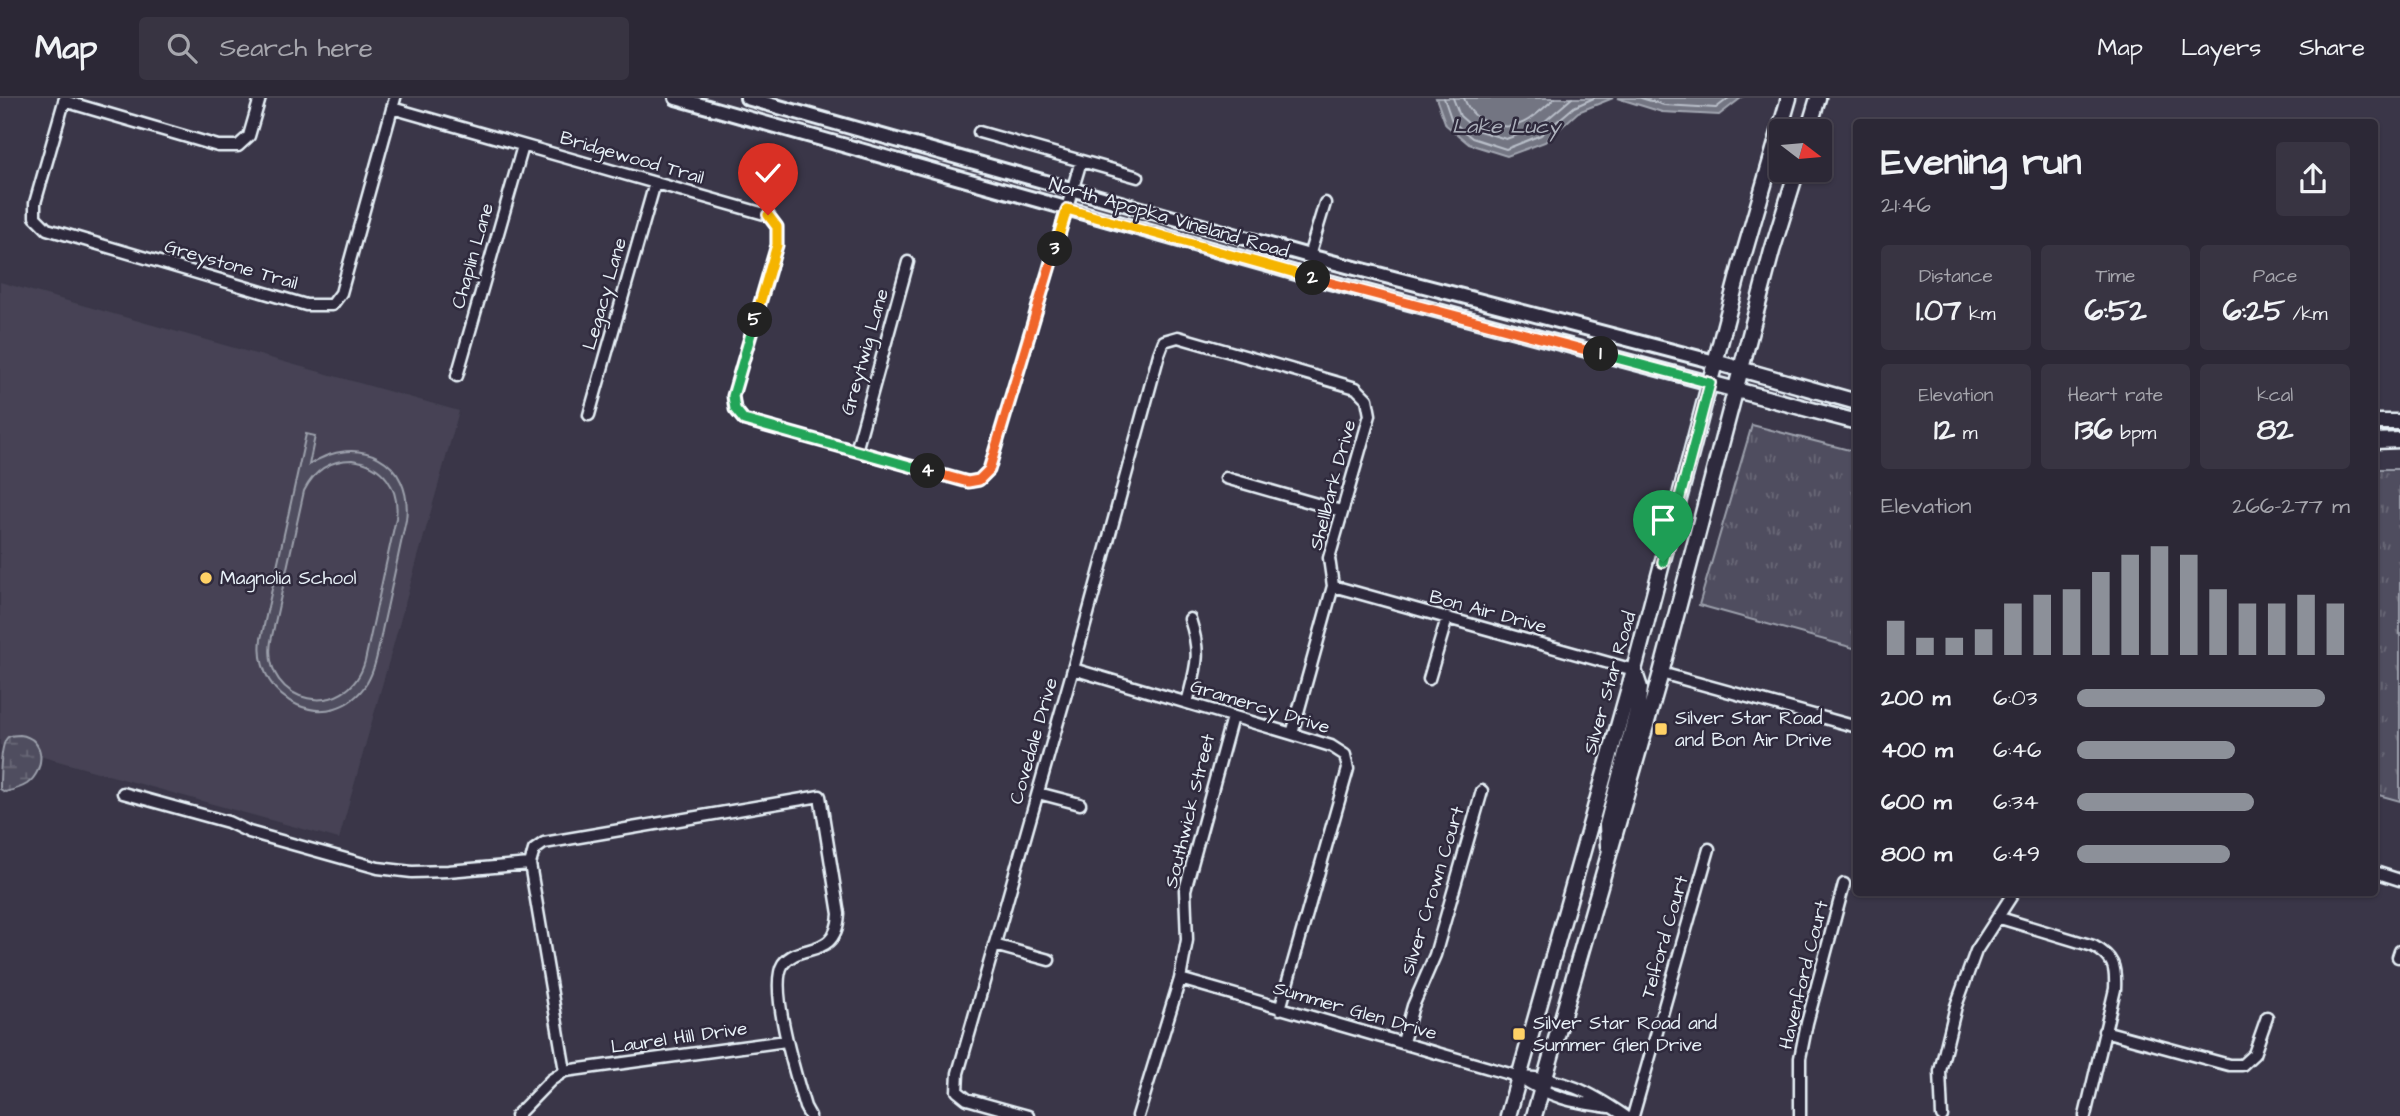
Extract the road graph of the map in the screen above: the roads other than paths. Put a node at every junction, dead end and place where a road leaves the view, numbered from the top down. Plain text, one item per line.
1 (260, 98) edge
2 (676, 98) edge
3 (747, 98) edge
4 (1789, 98) edge
5 (1818, 98) edge
6 (65, 100) edge
7 (394, 103) edge
8 (1812, 119) edge
9 (979, 132) dead end
10 (523, 146) junction
11 (1081, 161) junction
12 (1138, 177) dead end
13 (1793, 182) edge
14 (655, 183) junction
15 (1073, 188) junction
16 (1325, 203) dead end
17 (1067, 209) junction
18 (1309, 256) junction
19 (908, 262) dead end
20 (1178, 337) joint
21 (1715, 362) junction
22 (1740, 370) junction
23 (457, 376) dead end
24 (1710, 383) junction
25 (1735, 390) junction
26 (1853, 401) edge
27 (589, 415) dead end
28 (1853, 421) edge
29 (2387, 422) edge
30 (2387, 441) edge
31 (856, 451) junction
32 (1226, 478) dead end
33 (1341, 511) junction
34 (1333, 586) junction
35 (1447, 618) junction
36 (1191, 619) dead end
37 (1073, 670) junction
38 (1634, 670) junction
39 (1661, 673) junction
40 (1429, 679) dead end
41 (1187, 703) junction
42 (1232, 717) junction
43 (1853, 726) edge
44 (1292, 734) junction
45 (1482, 790) dead end
46 (123, 793) dead end
47 (1038, 793) junction
48 (1080, 804) dead end
49 (1709, 849) dead end
50 (1608, 858) junction
51 (530, 864) junction
52 (2378, 873) edge
53 (2400, 880) edge
54 (1844, 884) dead end
55 (2012, 896) edge
56 (2000, 918) junction
57 (994, 945) junction
58 (1049, 960) dead end
59 (1180, 979) junction
60 (1280, 1009) junction
61 (2267, 1017) dead end
62 (2104, 1031) junction
63 (786, 1041) junction
64 (1403, 1042) junction
65 (565, 1072) junction
66 (1520, 1077) junction
67 (1543, 1084) junction
68 (1613, 1108) junction
69 (516, 1116) edge
70 (810, 1116) edge
71 (1028, 1116) edge
72 (1138, 1116) edge
73 (1508, 1116) edge
74 (1534, 1116) edge
75 (1625, 1116) edge
76 (1633, 1116) edge
77 (1800, 1116) edge
78 (1942, 1116) edge
79 (2085, 1116) edge

1 - 6 street
2 - 17 street, North Apopka Vineland Road
3 - 15 street, North Apopka Vineland Road
4 - 21 main road, Silver Star Road
5 - 8 main road
6 - 7 street, Greystone Trail
7 - 10 street, Bridgewood Trail
9 - 11 street
10 - 14 street, Bridgewood Trail
10 - 23 street, Chaplin Lane
11 - 12 street
11 - 15 street, Bridgewood Trail
13 - 22 main road
14 - 27 street, Legacy Lane
14 - 31 street, Bridgewood Trail
15 - 17 street, Bridgewood Trail
15 - 18 street, North Apopka Vineland Road
16 - 18 street
17 - 24 street, North Apopka Vineland Road
17 - 31 street, Bridgewood Trail
18 - 21 street, North Apopka Vineland Road
19 - 31 street, Greytwig Lane
20 - 33 street, Shellbark Drive
20 - 37 street, Covedale Drive
21 - 22 main road, North Apopka Vineland Road
21 - 24 main road, Silver Star Road
22 - 25 main road
22 - 26 main road, North Apopka Vineland Road
24 - 25 main road, North Apopka Vineland Road
24 - 38 main road, Silver Star Road
25 - 28 main road, North Apopka Vineland Road
25 - 39 main road
29 - 30 street
32 - 33 street
33 - 34 street, Shellbark Drive
34 - 35 street, Bon Air Drive
34 - 44 street, Shellbark Drive
35 - 38 street, Bon Air Drive
35 - 40 street
36 - 41 street
37 - 41 street, Gramercy Drive
37 - 47 street, Covedale Drive
38 - 50 main road
38 - 66 main road, Silver Star Road
39 - 43 street
39 - 50 main road
41 - 42 street, Gramercy Drive
42 - 44 street, Gramercy Drive
42 - 59 street, Southwick Street
44 - 60 street, Gramercy Drive
45 - 64 street, Silver Crown Court
46 - 51 street
47 - 48 street
47 - 57 street, Covedale Drive
49 - 76 street, Telford Court
50 - 67 main road
51 - 63 street
51 - 65 street
52 - 53 street
54 - 77 street, Havenford Court
55 - 56 street
56 - 62 street
56 - 78 street
57 - 58 street
57 - 71 street, Covedale Drive
59 - 60 street, Summer Glen Drive
59 - 72 street, Southwick Street
60 - 64 street, Summer Glen Drive
61 - 62 street
62 - 79 street
63 - 65 street, Laurel Hill Drive
63 - 70 street
64 - 66 street, Summer Glen Drive
65 - 69 street
66 - 67 street, Summer Glen Drive
66 - 73 main road, Silver Star Road
67 - 68 street
67 - 68 street
67 - 74 main road
68 - 75 street

